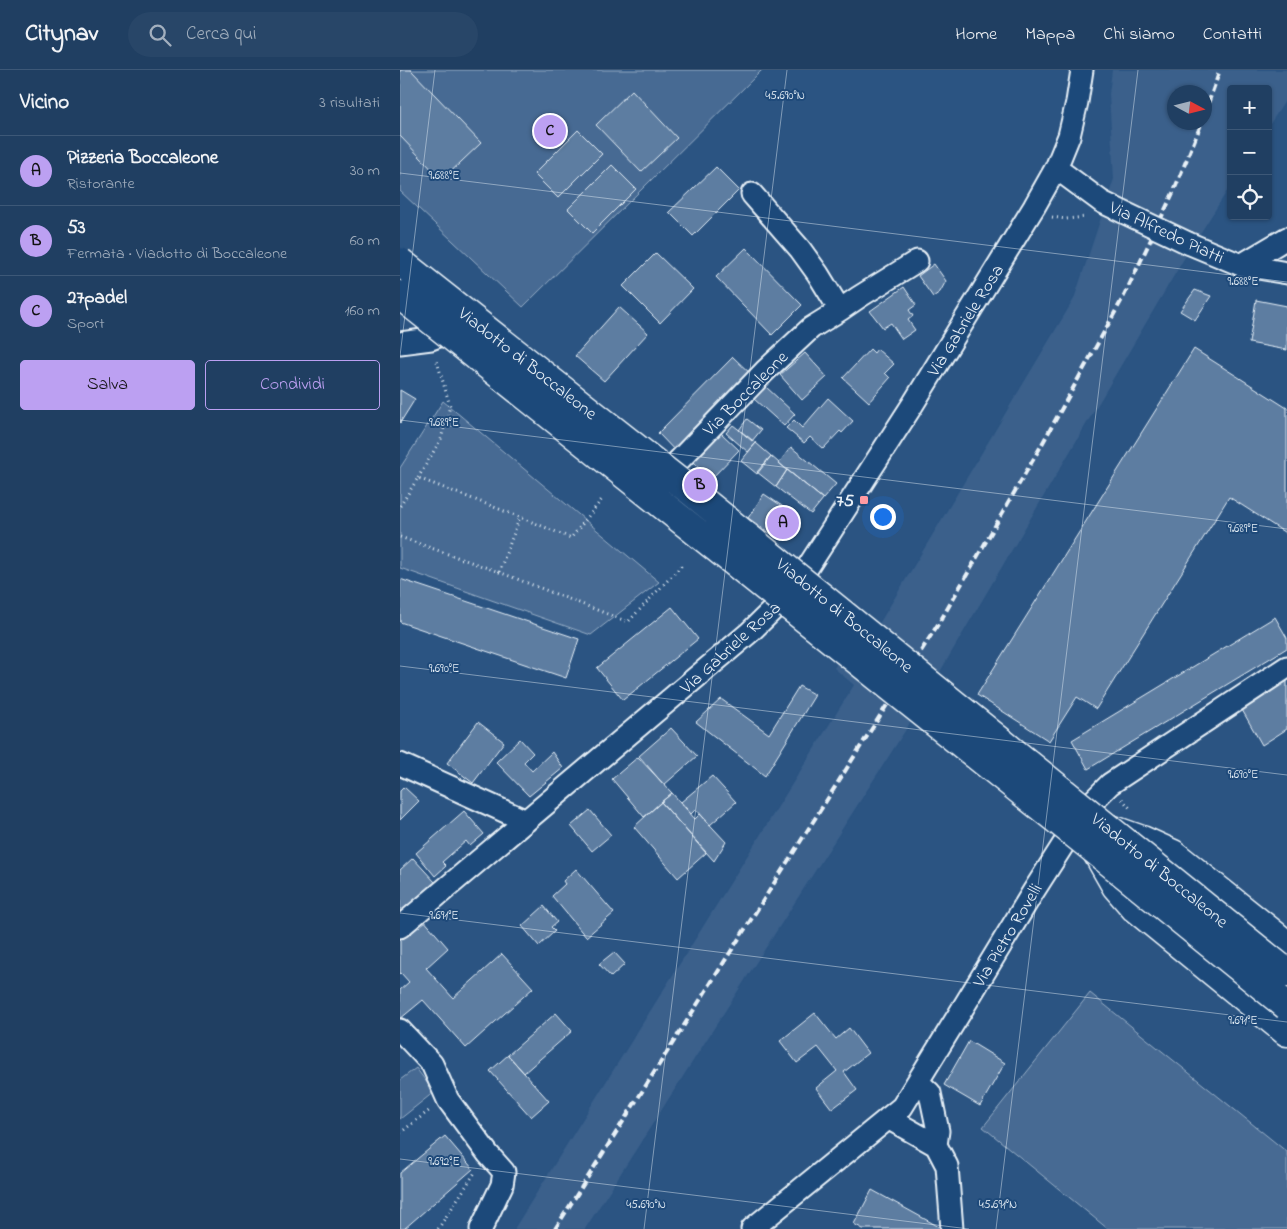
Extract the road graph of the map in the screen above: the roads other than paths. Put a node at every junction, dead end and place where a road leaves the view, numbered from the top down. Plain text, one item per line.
1 (1082, 70) edge
2 (1056, 168) junction
3 (752, 194) dead end
4 (1287, 238) edge
5 (916, 261) dead end
6 (400, 262) edge
7 (1241, 266) junction
8 (1287, 273) edge
9 (400, 295) edge
10 (840, 310) junction
11 (401, 342) edge
12 (658, 482) junction
13 (793, 590) junction
14 (1287, 667) edge
15 (400, 764) edge
16 (526, 821) junction
17 (1079, 824) junction
18 (1109, 828) junction
19 (400, 927) edge
20 (1287, 946) edge
21 (1287, 973) edge
22 (1287, 983) edge
23 (1287, 998) edge
24 (1285, 1022) edge
25 (400, 1030) edge
26 (918, 1082) junction
27 (888, 1118) junction
28 (936, 1145) junction
29 (481, 1229) edge
30 (752, 1229) edge
31 (952, 1229) edge

1 - 2 street, Via Gabriele Rosa
2 - 7 street, Via Alfredo Piatti, bridge
2 - 13 street, Via Gabriele Rosa
3 - 10 street
4 - 7 street
5 - 10 street, Via Boccaleone
6 - 18 highway, Viadotto di Boccaleone, bridge
7 - 8 street, Via Alfredo Piatti
9 - 24 highway, Viadotto di Boccaleone, bridge
10 - 12 street, Via Boccaleone
11 - 12 street
12 - 13 street
13 - 16 street, Via Gabriele Rosa
14 - 17 street, Via Pietro Rovelli
15 - 16 street
16 - 19 street, Via Gabriele Rosa
17 - 22 street
17 - 23 street
17 - 26 street, Via Pietro Rovelli
18 - 20 highway
18 - 21 highway, Viadotto di Boccaleone, bridge
25 - 29 street
26 - 27 street, Via Pietro Rovelli
26 - 28 street
27 - 28 street
27 - 30 street, Via Pietro Rovelli
28 - 31 street

